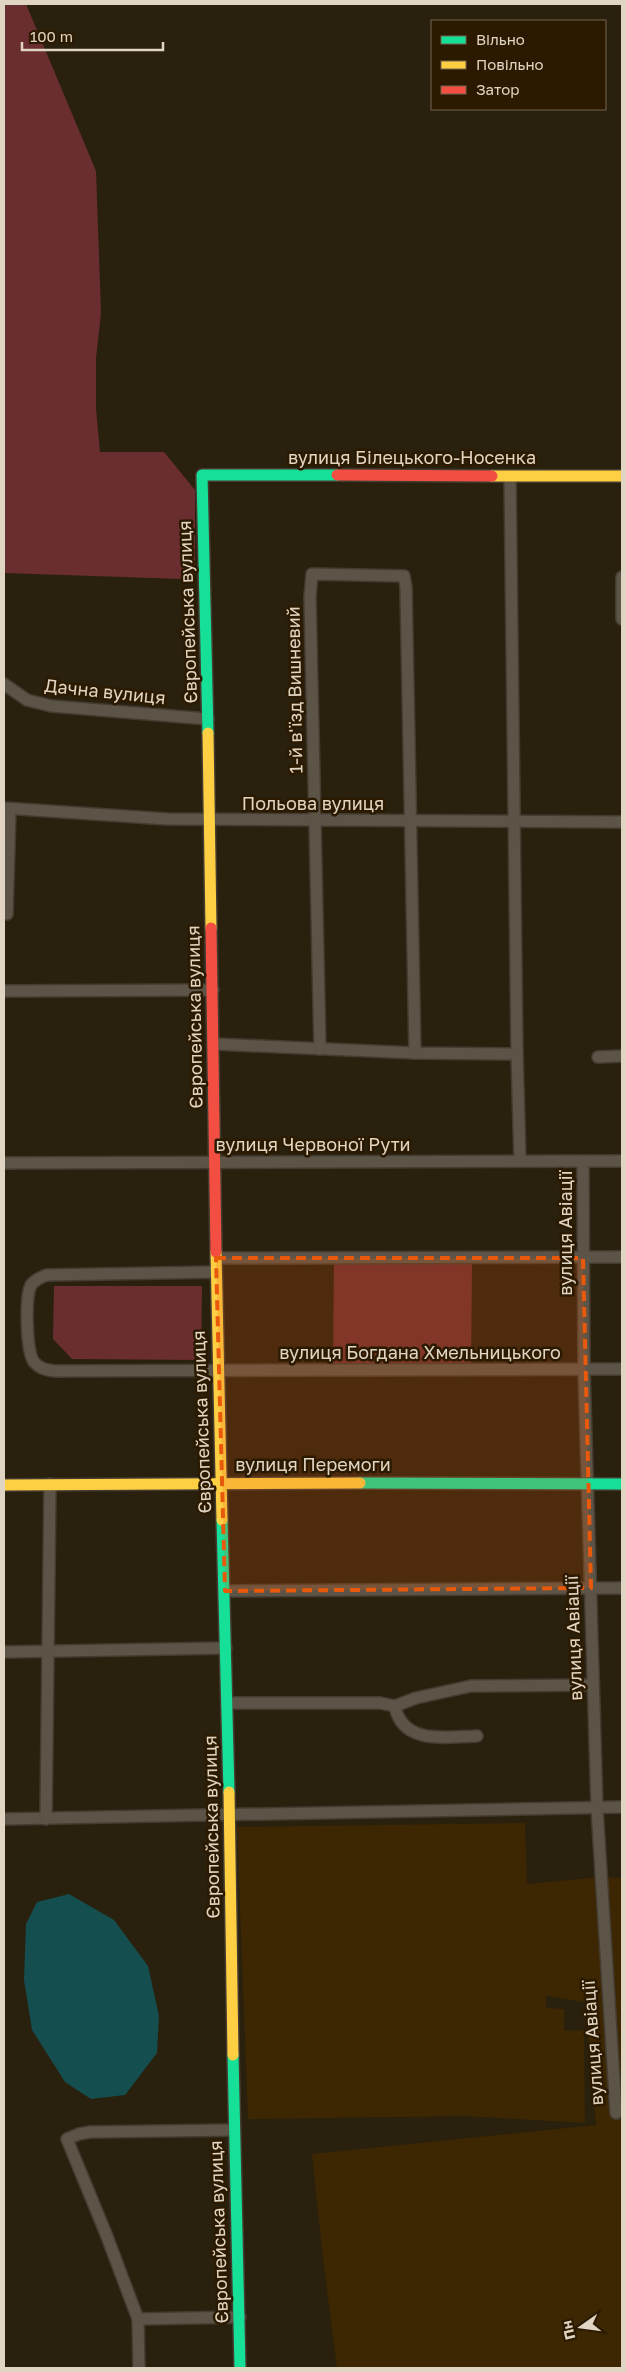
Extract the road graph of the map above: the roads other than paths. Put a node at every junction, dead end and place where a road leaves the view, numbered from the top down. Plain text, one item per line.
1 (202, 475) joint
2 (510, 476) junction
3 (622, 476) edge
4 (622, 577) edge
5 (622, 619) edge
6 (4, 684) edge
7 (208, 718) junction
8 (7, 809) edge
9 (210, 820) junction
10 (315, 821) junction
11 (410, 822) junction
12 (622, 822) edge
13 (513, 823) junction
14 (6, 914) dead end
15 (213, 990) junction
16 (4, 991) edge
17 (214, 1044) junction
18 (320, 1049) junction
19 (415, 1053) junction
20 (516, 1054) junction
21 (622, 1056) edge
22 (598, 1057) dead end
23 (520, 1161) junction
24 (583, 1161) junction
25 (622, 1161) edge
26 (4, 1163) edge
27 (214, 1164) junction
28 (216, 1258) junction
29 (583, 1258) junction
30 (622, 1258) edge
31 (216, 1272) junction
32 (584, 1369) junction
33 (622, 1369) edge
34 (218, 1372) junction
35 (221, 1482) junction
36 (50, 1484) junction
37 (588, 1484) junction
38 (622, 1484) edge
39 (4, 1485) edge
40 (591, 1588) junction
41 (622, 1588) edge
42 (225, 1590) junction
43 (226, 1648) junction
44 (47, 1651) junction
45 (4, 1652) edge
46 (593, 1686) junction
47 (227, 1703) junction
48 (395, 1706) junction
49 (476, 1736) dead end
50 (597, 1808) junction
51 (622, 1808) edge
52 (230, 1815) junction
53 (4, 1819) edge
54 (46, 1819) junction
55 (616, 2114) dead end
56 (234, 2130) junction
57 (240, 2317) junction
58 (138, 2319) junction
59 (138, 2368) edge
60 (240, 2368) edge

1 - 2 street, вулиця Білецького-Носенка
1 - 7 street, Європейська вулиця
2 - 3 street, вулиця Білецького-Носенка
2 - 13 street
4 - 5 street
6 - 7 street, Дачна вулиця
7 - 9 street, Європейська вулиця
8 - 9 street, Польова вулиця
8 - 14 street
9 - 10 street, Польова вулиця
9 - 15 street, Європейська вулиця
10 - 11 street, Польова вулиця
10 - 11 street, 1-й в'їзд Вишневий
10 - 18 street, 1-й в'їзд Вишневий
11 - 13 street, Польова вулиця
11 - 19 street
12 - 13 street, Польова вулиця
13 - 20 street
15 - 16 street
15 - 17 street, Європейська вулиця
17 - 18 street
17 - 27 street, Європейська вулиця
18 - 19 street
19 - 20 street
20 - 23 street
21 - 22 street
23 - 24 street, вулиця Червоної Рути
23 - 27 street, вулиця Червоної Рути
24 - 25 street, вулиця Червоної Рути
24 - 29 street, вулиця Авіації
26 - 27 street, вулиця Червоної Рути
27 - 28 street, Європейська вулиця
28 - 29 street
28 - 31 street, Європейська вулиця
29 - 30 street
29 - 32 street, вулиця Авіації
31 - 34 street, Європейська вулиця
31 - 34 street, вулиця Богдана Хмельницького
32 - 33 street, вулиця Богдана Хмельницького
32 - 34 street, вулиця Богдана Хмельницького
32 - 37 street, вулиця Авіації
34 - 35 street, Європейська вулиця
35 - 36 street, вулиця Перемоги
35 - 37 street, вулиця Перемоги
35 - 42 street, Європейська вулиця
36 - 39 street, вулиця Перемоги
36 - 44 street
37 - 38 street, вулиця Перемоги
37 - 40 street, вулиця Авіації
40 - 41 street
40 - 42 street
40 - 46 street, вулиця Авіації
42 - 43 street, Європейська вулиця
43 - 44 street
43 - 47 street, Європейська вулиця
44 - 45 street
44 - 54 street
46 - 48 street
46 - 50 street, вулиця Авіації
47 - 48 street
47 - 52 street, Європейська вулиця
48 - 49 street
50 - 51 street
50 - 52 street
50 - 55 street, вулиця Авіації
52 - 54 street
52 - 56 street, Європейська вулиця
53 - 54 street
56 - 57 street, Європейська вулиця
56 - 58 street
57 - 58 street
57 - 60 street, Європейська вулиця
58 - 59 street

